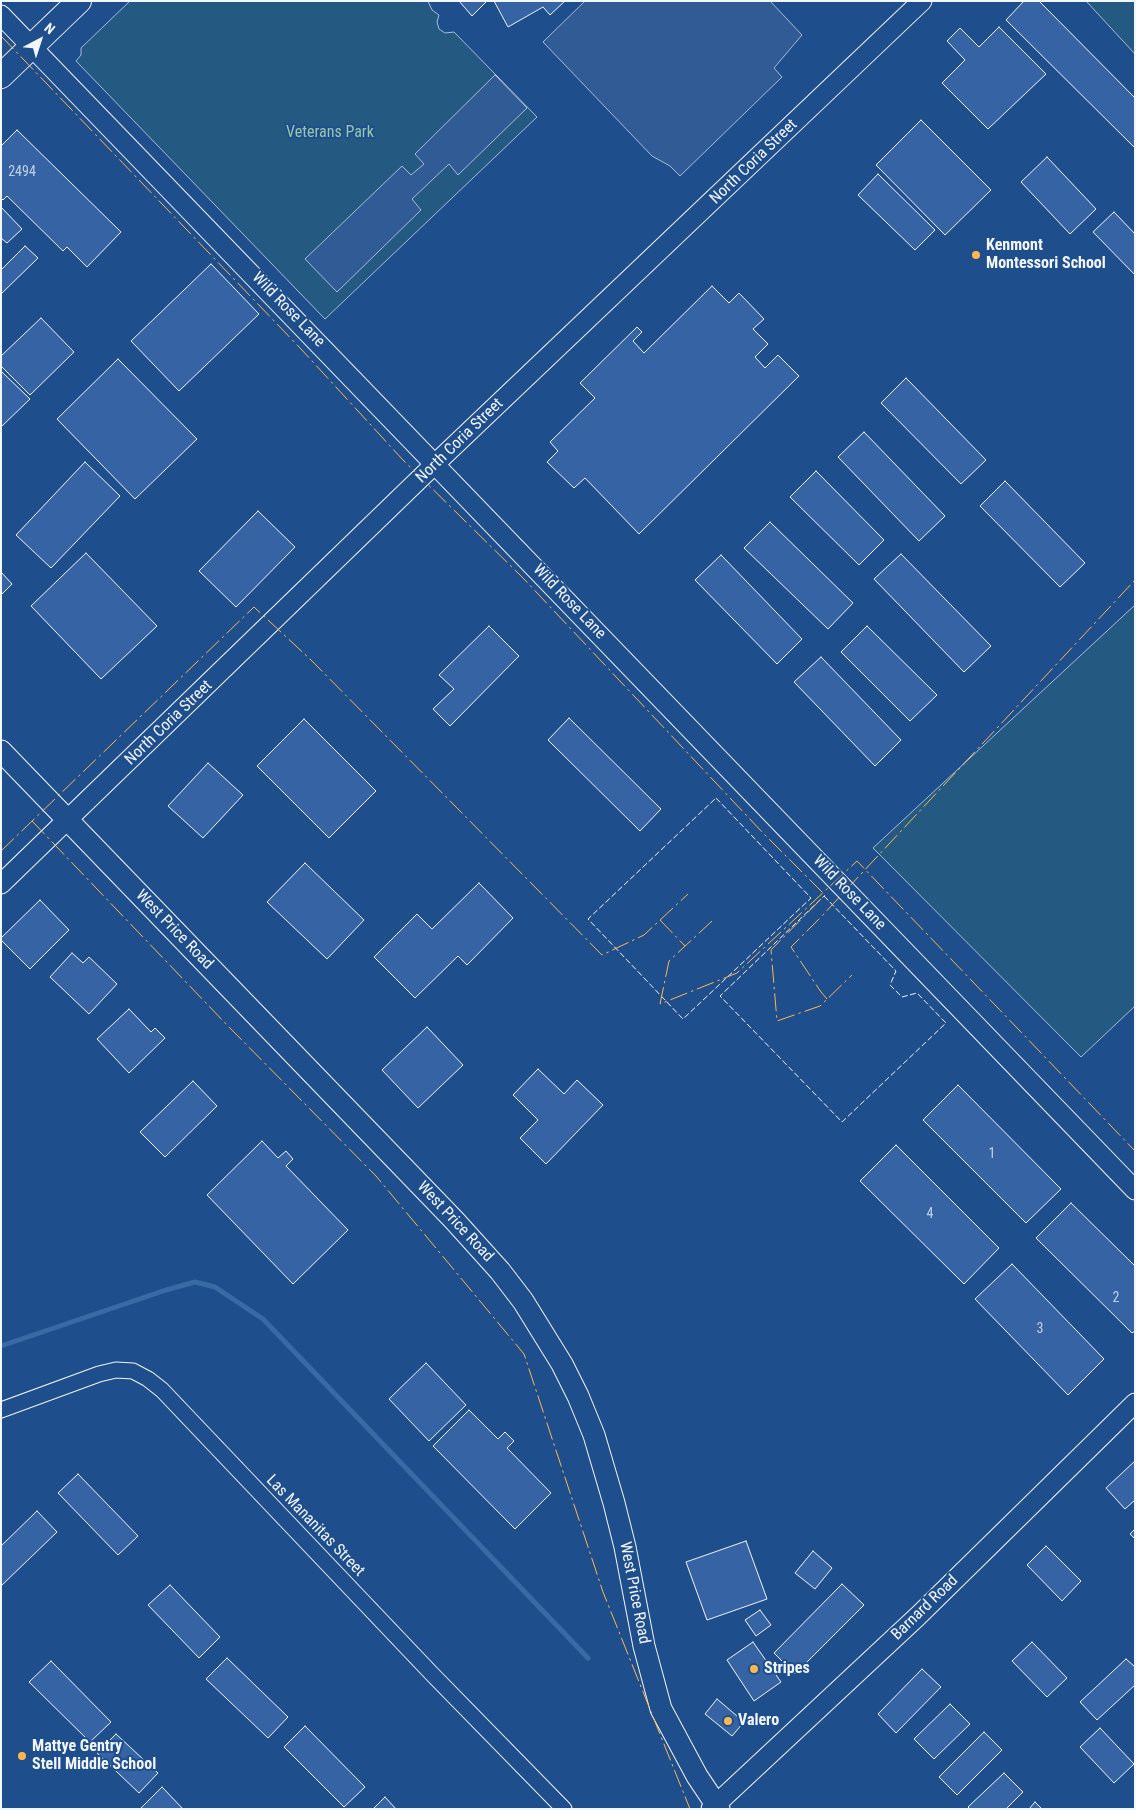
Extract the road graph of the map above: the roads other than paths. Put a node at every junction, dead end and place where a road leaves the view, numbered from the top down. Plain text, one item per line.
1 (79, 1) edge
2 (922, 1) edge
3 (1, 15) edge
4 (33, 46) junction
5 (1, 76) edge
6 (436, 463) junction
7 (1, 750) edge
8 (68, 820) junction
9 (1, 884) edge
10 (1135, 1190) edge
11 (1135, 1403) edge
12 (1, 1410) edge
13 (715, 1807) edge
14 (564, 1809) edge

1 - 4 main road
2 - 6 street, North Coria Street
3 - 4 street, Wild Rose Lane
4 - 5 main road
4 - 6 street, Wild Rose Lane
6 - 8 street, North Coria Street
6 - 10 street, Wild Rose Lane
7 - 8 main road, West Price Road
8 - 9 street, North Coria Street
8 - 13 main road, West Price Road
11 - 13 street, Barnard Road
12 - 14 street, Las Mananitas Street

